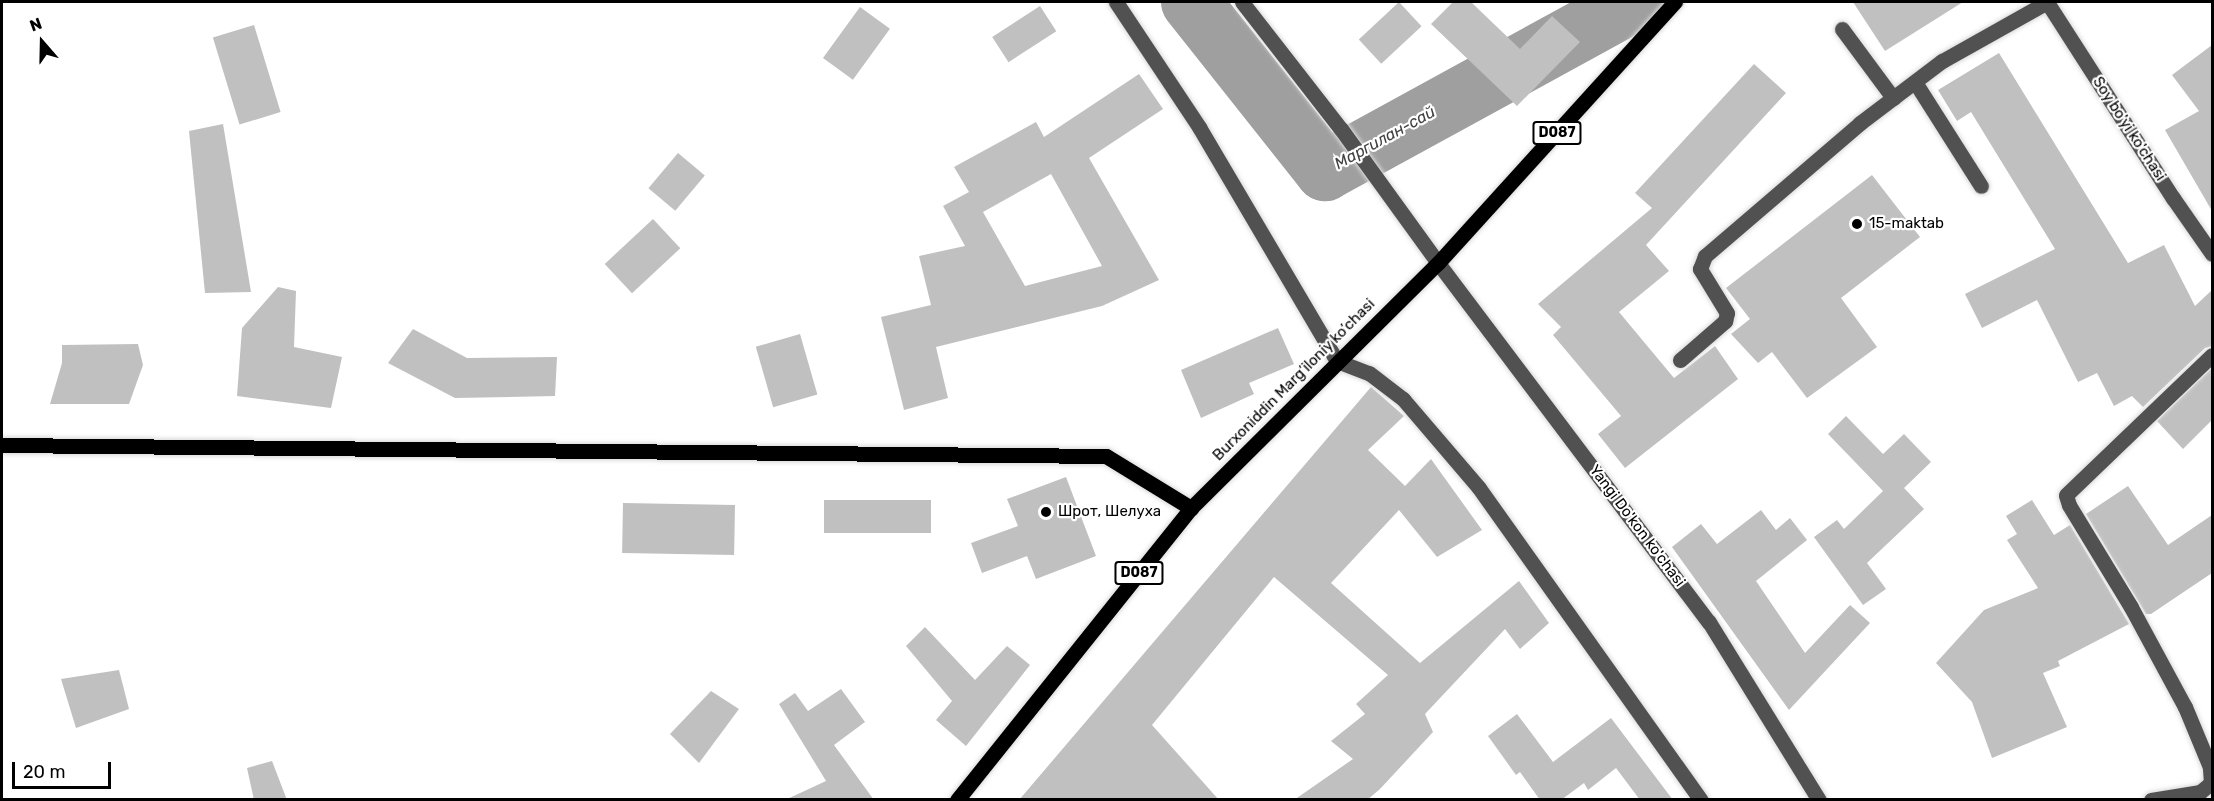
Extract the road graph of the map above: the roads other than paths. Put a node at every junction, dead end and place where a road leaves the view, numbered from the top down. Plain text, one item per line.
1 (1116, 2) edge
2 (1242, 2) edge
3 (1675, 2) edge
4 (2048, 2) edge
5 (1842, 29) dead end
6 (1915, 82) junction
7 (1893, 98) junction
8 (1982, 186) dead end
9 (2212, 254) edge
10 (1438, 263) junction
11 (2212, 355) edge
12 (1680, 360) dead end
13 (1337, 361) junction
14 (2, 445) edge
15 (1191, 508) junction
16 (2212, 784) edge
17 (957, 800) edge
18 (1701, 800) edge
19 (1819, 800) edge
20 (2151, 800) edge

1 - 13 street
2 - 10 street, Yangi Do'kon ko'chasi
3 - 10 main road, Burxoniddin Marg’iloniy ko’chasi / D087
4 - 6 street
4 - 9 street, Soy bo'yi ko'chasi
5 - 7 street
6 - 7 street
6 - 8 street
7 - 12 street
10 - 13 main road, Burxoniddin Marg’iloniy ko’chasi / D087
10 - 19 street, Yangi Do'kon ko'chasi
11 - 16 street
13 - 15 main road, Burxoniddin Marg’iloniy ko’chasi / D087
13 - 18 street
14 - 15 main road
15 - 17 main road, Burxoniddin Marg’iloniy ko’chasi / D087
16 - 20 street

